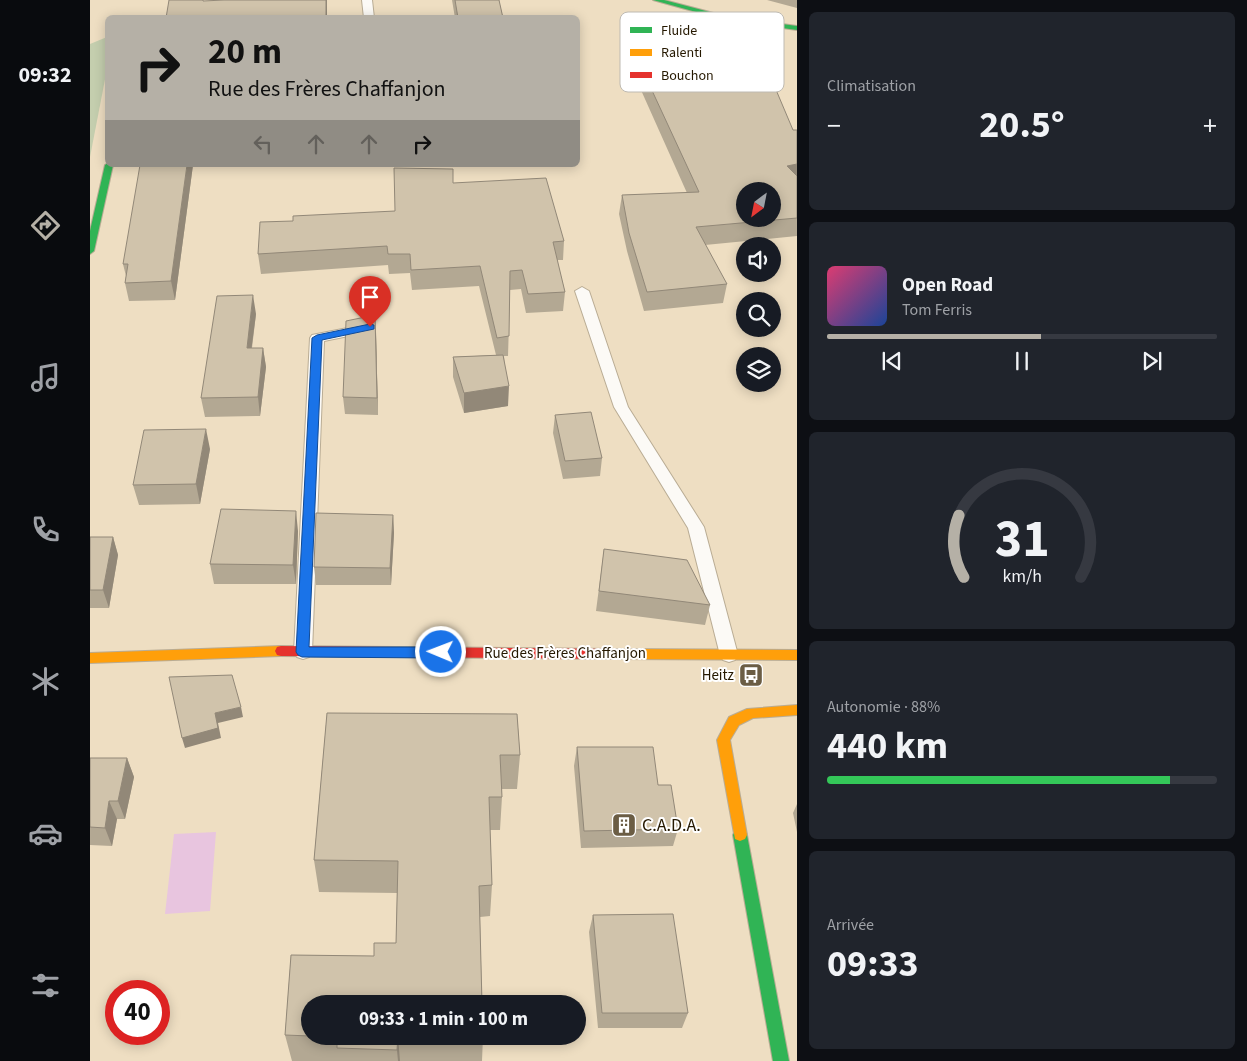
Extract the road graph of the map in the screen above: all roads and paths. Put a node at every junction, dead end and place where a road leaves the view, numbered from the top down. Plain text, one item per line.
1 (367, 0) edge
2 (656, 0) edge
3 (699, 12) edge
4 (369, 15) edge
5 (784, 27) edge
6 (797, 28) edge
7 (109, 167) edge
8 (90, 249) edge
9 (582, 291) dead end
10 (370, 327) edge
11 (302, 652) junction
12 (729, 655) junction
13 (797, 655) edge
14 (90, 658) edge
15 (797, 710) edge
16 (781, 1061) edge

1 - 4 lane
2 - 3 street
5 - 6 street
7 - 8 street
9 - 12 lane
10 - 11 lane
11 - 12 street, Rue des Frères Chaffanjon
11 - 14 street, Rue des Frères Chaffanjon
12 - 13 street, Rue des Frères Chaffanjon
15 - 16 street

